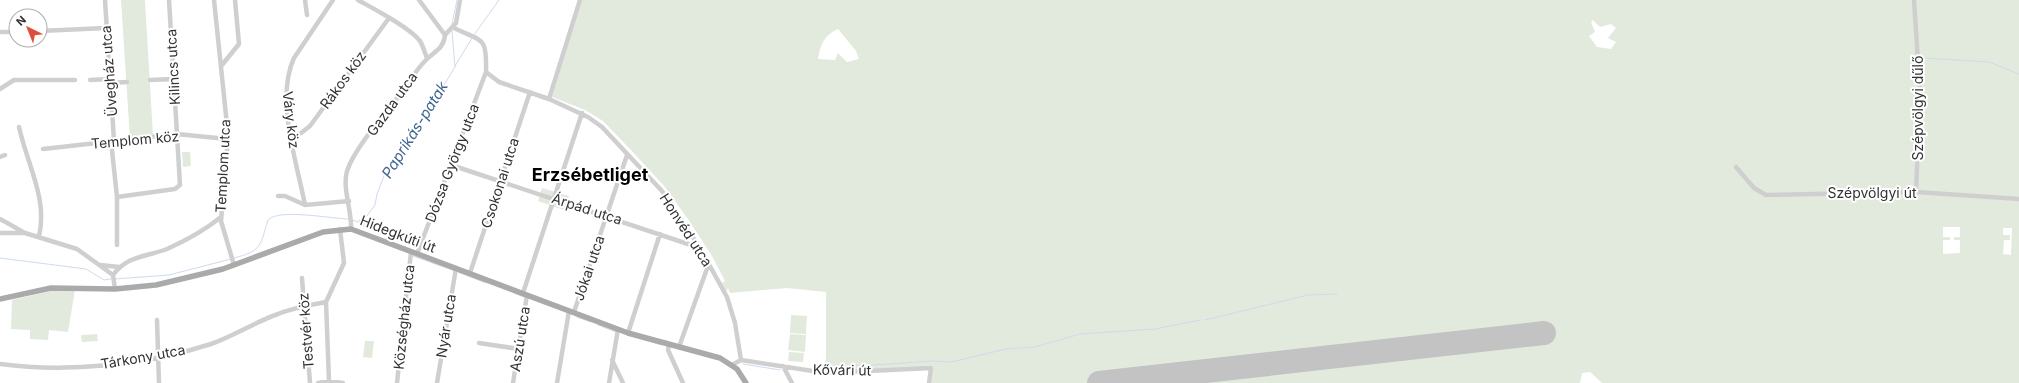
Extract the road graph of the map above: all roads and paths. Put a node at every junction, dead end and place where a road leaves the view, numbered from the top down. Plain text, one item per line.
1 (105, 0) edge
2 (169, 0) edge
3 (214, 0) edge
4 (235, 0) edge
5 (305, 0) edge
6 (333, 0) edge
7 (358, 0) edge
8 (419, 0) edge
9 (460, 0) edge
10 (580, 0) edge
11 (1914, 0) edge
12 (307, 15) dead end
13 (389, 18) junction
14 (106, 28) junction
15 (452, 29) junction
16 (48, 31) edge
17 (445, 36) junction
18 (427, 58) junction
19 (222, 65) junction
20 (486, 72) junction
21 (174, 79) junction
22 (75, 80) dead end
23 (90, 80) dead end
24 (150, 80) dead end
25 (110, 81) junction
26 (127, 82) dead end
27 (0, 89) edge
28 (530, 92) junction
29 (549, 99) junction
30 (582, 113) junction
31 (19, 128) dead end
32 (177, 134) junction
33 (292, 137) junction
34 (227, 139) junction
35 (112, 141) junction
36 (43, 149) dead end
37 (5, 155) dead end
38 (627, 155) junction
39 (0, 157) edge
40 (451, 165) junction
41 (1736, 167) dead end
42 (500, 180) junction
43 (1916, 192) junction
44 (278, 196) dead end
45 (117, 197) junction
46 (554, 198) junction
47 (2019, 199) edge
48 (349, 201) junction
49 (305, 205) junction
50 (607, 216) junction
51 (221, 217) junction
52 (0, 219) edge
53 (340, 229) junction
54 (351, 229) junction
55 (0, 233) edge
56 (25, 233) junction
57 (660, 234) junction
58 (39, 236) junction
59 (116, 245) dead end
60 (700, 248) junction
61 (414, 253) junction
62 (708, 263) junction
63 (233, 264) junction
64 (99, 265) junction
65 (118, 267) junction
66 (455, 270) junction
67 (470, 273) junction
68 (113, 278) junction
69 (302, 278) dead end
70 (114, 289) junction
71 (526, 296) junction
72 (0, 300) edge
73 (326, 302) junction
74 (305, 306) junction
75 (570, 312) junction
76 (157, 320) dead end
77 (618, 331) junction
78 (628, 333) junction
79 (478, 343) dead end
80 (669, 346) junction
81 (679, 347) junction
82 (519, 348) junction
83 (159, 357) junction
84 (612, 360) junction
85 (741, 360) junction
86 (0, 364) edge
87 (732, 365) junction
88 (783, 366) junction
89 (329, 381) junction
90 (159, 383) edge
91 (310, 383) edge
92 (318, 383) edge
93 (342, 383) edge
94 (397, 383) edge
95 (437, 383) edge
96 (513, 383) edge
97 (557, 383) edge
98 (609, 383) edge
99 (623, 383) edge
100 (683, 383) edge
101 (746, 383) edge
102 (792, 383) edge
103 (929, 383) edge

1 - 14 street, Üvegház utca
2 - 21 street, Kilincs utca
3 - 19 street, Templom utca
4 - 19 street
5 - 12 street
6 - 33 street, Váry köz
7 - 13 street
8 - 17 street
9 - 15 street
10 - 29 street
11 - 43 street, Szépvölgyi dűlő
13 - 18 street
13 - 33 street, Rákos köz
14 - 16 street
14 - 25 street, Üvegház utca
15 - 17 street, Gazda utca
15 - 20 street, Dózsa György utca
17 - 18 street, Gazda utca
18 - 48 street, Gazda utca
19 - 34 street, Templom utca
20 - 28 street, Honvéd utca
20 - 40 street, Dózsa György utca
21 - 24 street
21 - 32 street, Kilincs utca
22 - 27 street
23 - 25 street
25 - 26 street
25 - 35 street, Üvegház utca
28 - 29 street, Honvéd utca
28 - 42 street, Csokonai utca
29 - 30 street, Honvéd utca
30 - 38 street, Honvéd utca
30 - 46 street, Aszú utca
31 - 58 street
32 - 34 street, Templom köz
32 - 35 street, Templom köz
32 - 45 street, Kilincs utca
33 - 49 street, Váry köz
34 - 51 street, Templom utca
35 - 36 street, Templom köz
35 - 45 street, Üvegház utca
37 - 39 street
38 - 50 street, Jókai utca
38 - 60 street, Honvéd utca
40 - 42 street, Árpád utca
40 - 61 street, Dózsa György utca
41 - 43 street, Szépvölgyi út
42 - 46 street, Árpád utca
42 - 67 street, Csokonai utca
43 - 47 street, Szépvölgyi út
44 - 49 street
45 - 59 street, Üvegház utca
46 - 50 street, Árpád utca
46 - 71 street, Aszú utca
48 - 49 street
48 - 54 street, Gazda utca
50 - 57 street, Árpád utca
50 - 75 street, Jókai utca
51 - 63 street, Templom utca
51 - 65 street
52 - 56 street
53 - 54 main road, Hidegkúti út
53 - 63 main road, Hidegkúti út
53 - 73 street
54 - 61 main road, Hidegkúti út
55 - 56 street
56 - 58 street
57 - 60 street, Árpád utca
57 - 78 street
58 - 64 street
60 - 62 street, Honvéd utca
61 - 66 main road, Hidegkúti út
61 - 94 street, Községház utca
62 - 81 street
62 - 85 street, Honvéd utca
63 - 70 main road, Hidegkúti út
64 - 65 street
64 - 68 street
65 - 68 street
66 - 67 main road, Hidegkúti út
66 - 95 street, Nyár utca
67 - 71 main road, Hidegkúti út
68 - 70 street
69 - 74 street, Testvér köz
70 - 72 main road, Hidegkúti út
71 - 75 main road, Hidegkúti út
71 - 82 street, Aszú utca
73 - 74 street, Tárkony utca
73 - 89 street
74 - 83 street, Tárkony utca
74 - 91 street, Testvér köz
75 - 77 main road, Hidegkúti út
75 - 97 street, Jókai utca
76 - 83 street
77 - 78 main road, Hidegkúti út
77 - 84 street
78 - 80 main road, Hidegkúti út
79 - 82 street
80 - 81 main road, Hidegkúti út
80 - 100 street
81 - 87 main road, Hidegkúti út
82 - 96 street, Aszú utca
83 - 86 street, Tárkony utca
83 - 90 street
84 - 98 street
84 - 99 street
85 - 87 street
85 - 88 street, Kővári út
87 - 101 main road, Hidegkúti út
88 - 102 street
88 - 103 street, Kővári út
89 - 92 street
89 - 93 street

